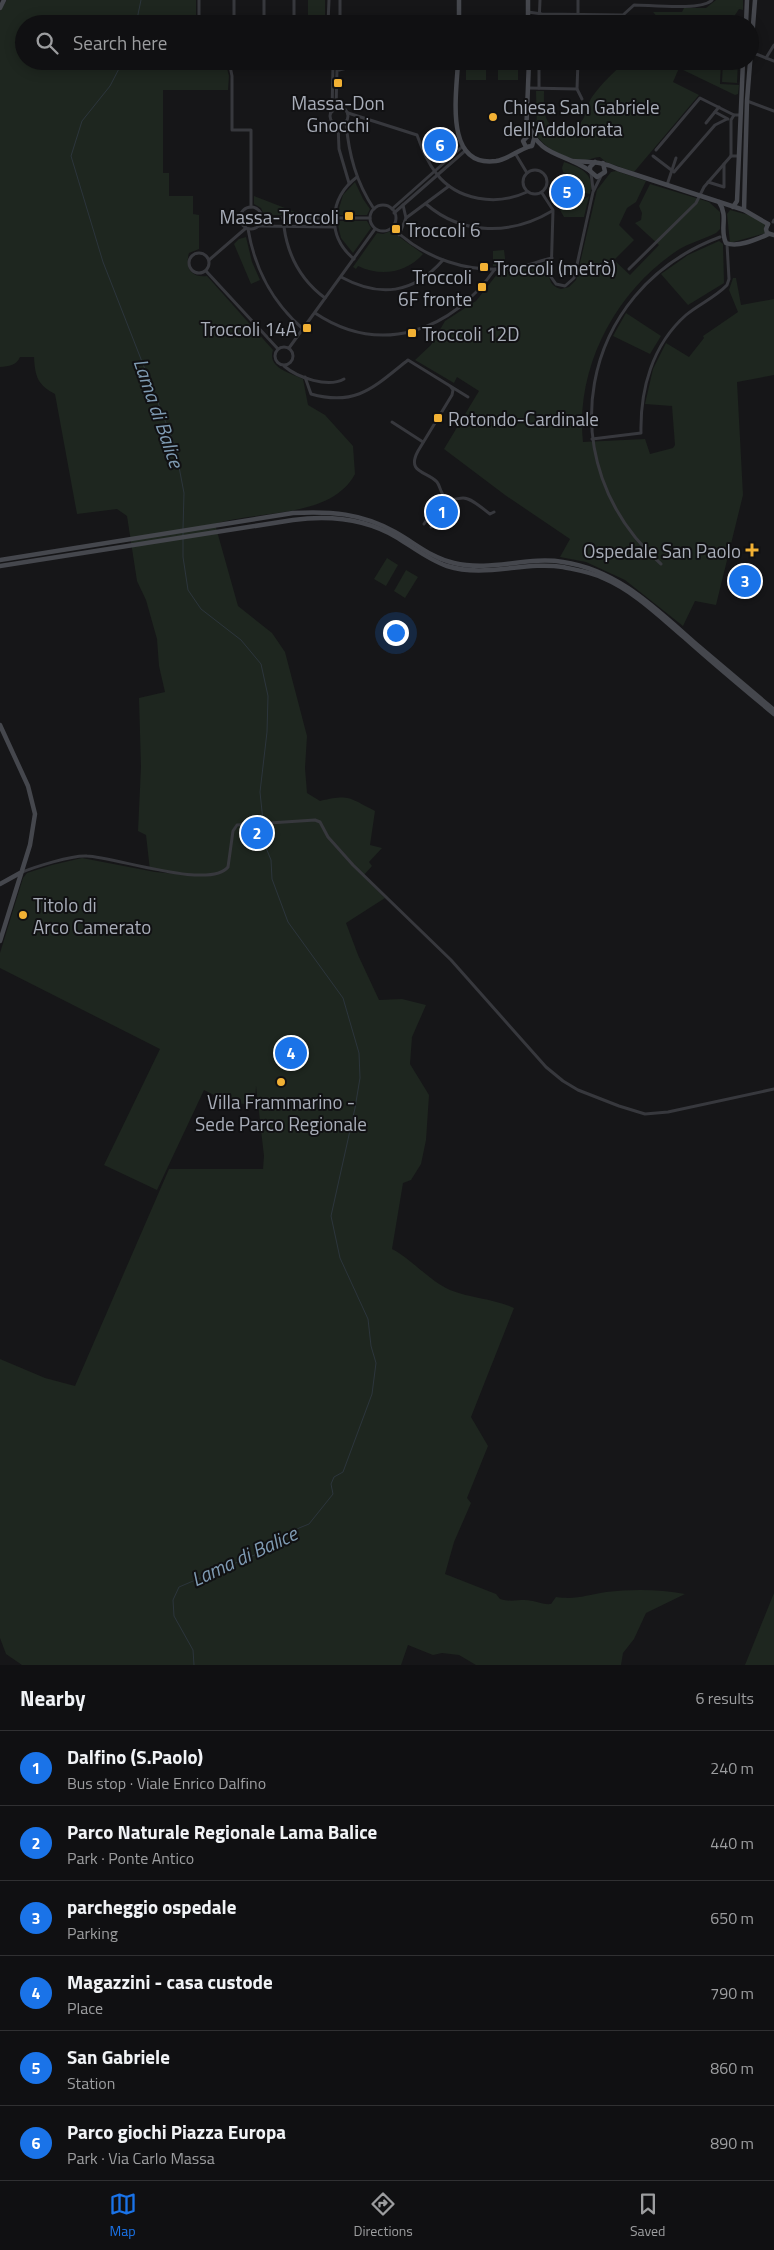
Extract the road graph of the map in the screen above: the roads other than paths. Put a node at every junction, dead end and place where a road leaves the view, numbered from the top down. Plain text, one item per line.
1 (4, 0) edge
2 (199, 0) edge
3 (234, 0) edge
4 (264, 0) edge
5 (294, 0) edge
6 (329, 0) edge
7 (340, 0) edge
8 (459, 0) edge
9 (528, 0) edge
10 (540, 0) edge
11 (578, 0) edge
12 (634, 0) edge
13 (712, 0) edge
14 (747, 2) edge
15 (755, 2) edge
16 (634, 5) junction
17 (0, 8) edge
18 (528, 12) joint
19 (539, 13) junction
20 (578, 14) junction
21 (199, 15) edge
22 (234, 15) edge
23 (264, 15) edge
24 (294, 15) edge
25 (328, 15) edge
26 (340, 15) edge
27 (458, 15) edge
28 (746, 15) edge
29 (754, 15) edge
30 (774, 46) edge
31 (759, 55) edge
32 (766, 58) junction
33 (774, 61) edge
34 (231, 70) edge
35 (332, 70) edge
36 (337, 70) edge
37 (458, 70) edge
38 (529, 70) edge
39 (539, 70) edge
40 (578, 70) edge
41 (743, 70) edge
42 (750, 70) edge
43 (529, 88) junction
44 (539, 88) junction
45 (577, 89) junction
46 (582, 99) dead end
47 (741, 101) junction
48 (747, 101) junction
49 (336, 108) junction
50 (718, 108) junction
51 (774, 111) edge
52 (332, 112) junction
53 (715, 112) junction
54 (348, 113) junction
55 (734, 115) junction
56 (740, 115) junction
57 (729, 120) junction
58 (528, 122) junction
59 (346, 123) junction
60 (706, 123) dead end
61 (338, 125) junction
62 (526, 136) junction
63 (533, 138) junction
64 (529, 147) junction
65 (464, 148) junction
66 (548, 150) junction
67 (656, 150) dead end
68 (515, 153) junction
69 (653, 156) dead end
70 (730, 156) junction
71 (739, 156) junction
72 (676, 158) dead end
73 (572, 162) junction
74 (595, 162) junction
75 (603, 163) junction
76 (724, 163) junction
77 (618, 169) junction
78 (590, 172) junction
79 (671, 172) junction
80 (436, 173) junction
81 (527, 173) junction
82 (603, 174) junction
83 (357, 177) junction
84 (708, 182) junction
85 (349, 183) junction
86 (667, 185) junction
87 (449, 186) junction
88 (527, 192) junction
89 (593, 192) junction
90 (542, 193) junction
91 (701, 196) junction
92 (718, 201) junction
93 (403, 204) junction
94 (426, 204) junction
95 (251, 207) junction
96 (733, 207) junction
97 (374, 209) junction
98 (553, 210) junction
99 (744, 210) junction
100 (393, 211) junction
101 (725, 214) junction
102 (262, 218) junction
103 (334, 218) junction
104 (370, 218) junction
105 (406, 218) junction
106 (772, 222) edge
107 (258, 226) junction
108 (284, 227) junction
109 (334, 227) junction
110 (392, 227) junction
111 (247, 228) junction
112 (375, 229) junction
113 (724, 232) junction
114 (399, 234) junction
115 (772, 235) edge
116 (720, 237) junction
117 (726, 242) junction
118 (354, 258) junction
119 (552, 258) junction
120 (209, 260) junction
121 (443, 260) junction
122 (495, 269) junction
123 (629, 269) dead end
124 (206, 271) junction
125 (341, 277) junction
126 (326, 298) junction
127 (314, 313) junction
128 (303, 329) junction
129 (289, 348) junction
130 (278, 349) junction
131 (284, 366) junction
132 (305, 376) junction
133 (344, 379) dead end
134 (450, 386) junction
135 (468, 397) dead end
136 (392, 422) dead end
137 (592, 439) junction
138 (423, 442) junction
139 (443, 494) junction
140 (449, 499) junction
141 (494, 512) dead end
142 (424, 524) dead end
143 (222, 527) junction
144 (432, 527) dead end
145 (139, 541) junction
146 (0, 560) edge
147 (661, 564) dead end
148 (0, 566) edge
149 (774, 710) edge
150 (774, 714) edge
151 (0, 724) edge
152 (20, 873) junction
153 (0, 884) edge
154 (0, 939) edge
155 (774, 1089) edge

1 - 17 main road
2 - 21 street
3 - 22 street
4 - 23 street
5 - 24 street
6 - 25 street
7 - 26 street
8 - 27 main road
9 - 18 main road
10 - 19 street
11 - 20 street
12 - 16 street
13 - 16 street
14 - 15 street
14 - 28 main road
15 - 29 main road
16 - 20 street
18 - 19 street
19 - 20 street
30 - 32 street
31 - 32 street
32 - 33 street
34 - 95 street
35 - 52 street
36 - 49 street
37 - 65 main road
38 - 43 main road
39 - 44 street
40 - 45 street
41 - 47 main road
42 - 48 main road
43 - 44 street
43 - 58 main road
44 - 45 street
45 - 46 street
47 - 48 main road
47 - 56 main road
48 - 51 street
48 - 99 main road
49 - 52 street
49 - 54 street
50 - 53 street
50 - 55 street
50 - 67 street
52 - 61 street
53 - 57 street
53 - 60 street
54 - 59 street
54 - 80 street
55 - 56 street
55 - 57 street
56 - 71 main road
57 - 70 street
57 - 79 street
58 - 62 main road
58 - 63 main road
59 - 61 street
59 - 83 street
61 - 85 street
62 - 63 main road
62 - 64 main road
63 - 64 main road
63 - 66 main road
64 - 66 main road
64 - 68 main road
65 - 68 main road
65 - 80 street
66 - 73 main road
68 - 81 street
69 - 79 street
70 - 71 street
70 - 76 street
71 - 96 main road
72 - 79 street
73 - 74 main road
73 - 78 main road
74 - 75 main road
74 - 78 main road
75 - 77 main road
75 - 82 main road
76 - 84 street
76 - 84 street
77 - 82 main road
77 - 86 main road
78 - 82 main road
78 - 89 street
79 - 86 street
80 - 87 street
80 - 93 street
80 - 100 street
81 - 88 street
81 - 90 street
82 - 89 street
83 - 85 street
83 - 97 street
84 - 91 street
85 - 103 street
86 - 91 main road
87 - 88 street
87 - 94 street
88 - 90 street
89 - 119 street
90 - 98 street
91 - 92 main road
91 - 123 street
92 - 96 main road
92 - 101 main road
93 - 100 street
93 - 105 street
94 - 98 street
94 - 105 street
95 - 102 street
95 - 111 street
96 - 99 main road
96 - 101 main road
97 - 100 street
97 - 104 street
98 - 119 street
99 - 106 main road
100 - 110 street
101 - 113 main road
102 - 103 street
102 - 107 street
103 - 104 street
103 - 109 street
104 - 112 street
105 - 114 street
106 - 115 main road
107 - 108 street
107 - 111 street
108 - 109 street
108 - 126 street
109 - 118 street
110 - 112 street
110 - 114 street
111 - 120 street
111 - 128 street
112 - 118 street
113 - 116 main road
113 - 117 main road
114 - 121 street
115 - 117 main road
116 - 117 main road
116 - 137 street
117 - 137 street
118 - 125 street
119 - 122 street
120 - 124 street
120 - 124 street
121 - 122 street
121 - 125 street
122 - 127 street
124 - 130 street
125 - 126 street
126 - 127 street
127 - 128 street
128 - 129 street
129 - 130 street
129 - 131 street
130 - 131 street
131 - 132 street
132 - 133 street
132 - 134 street
134 - 135 street
134 - 138 street
136 - 138 street
137 - 147 street
138 - 139 street
139 - 140 street
139 - 142 street
140 - 141 street
140 - 144 street
143 - 145 main road
143 - 149 main road
143 - 150 main road
145 - 146 main road
145 - 148 main road
151 - 152 main road
152 - 153 main road
152 - 154 main road
152 - 155 street

